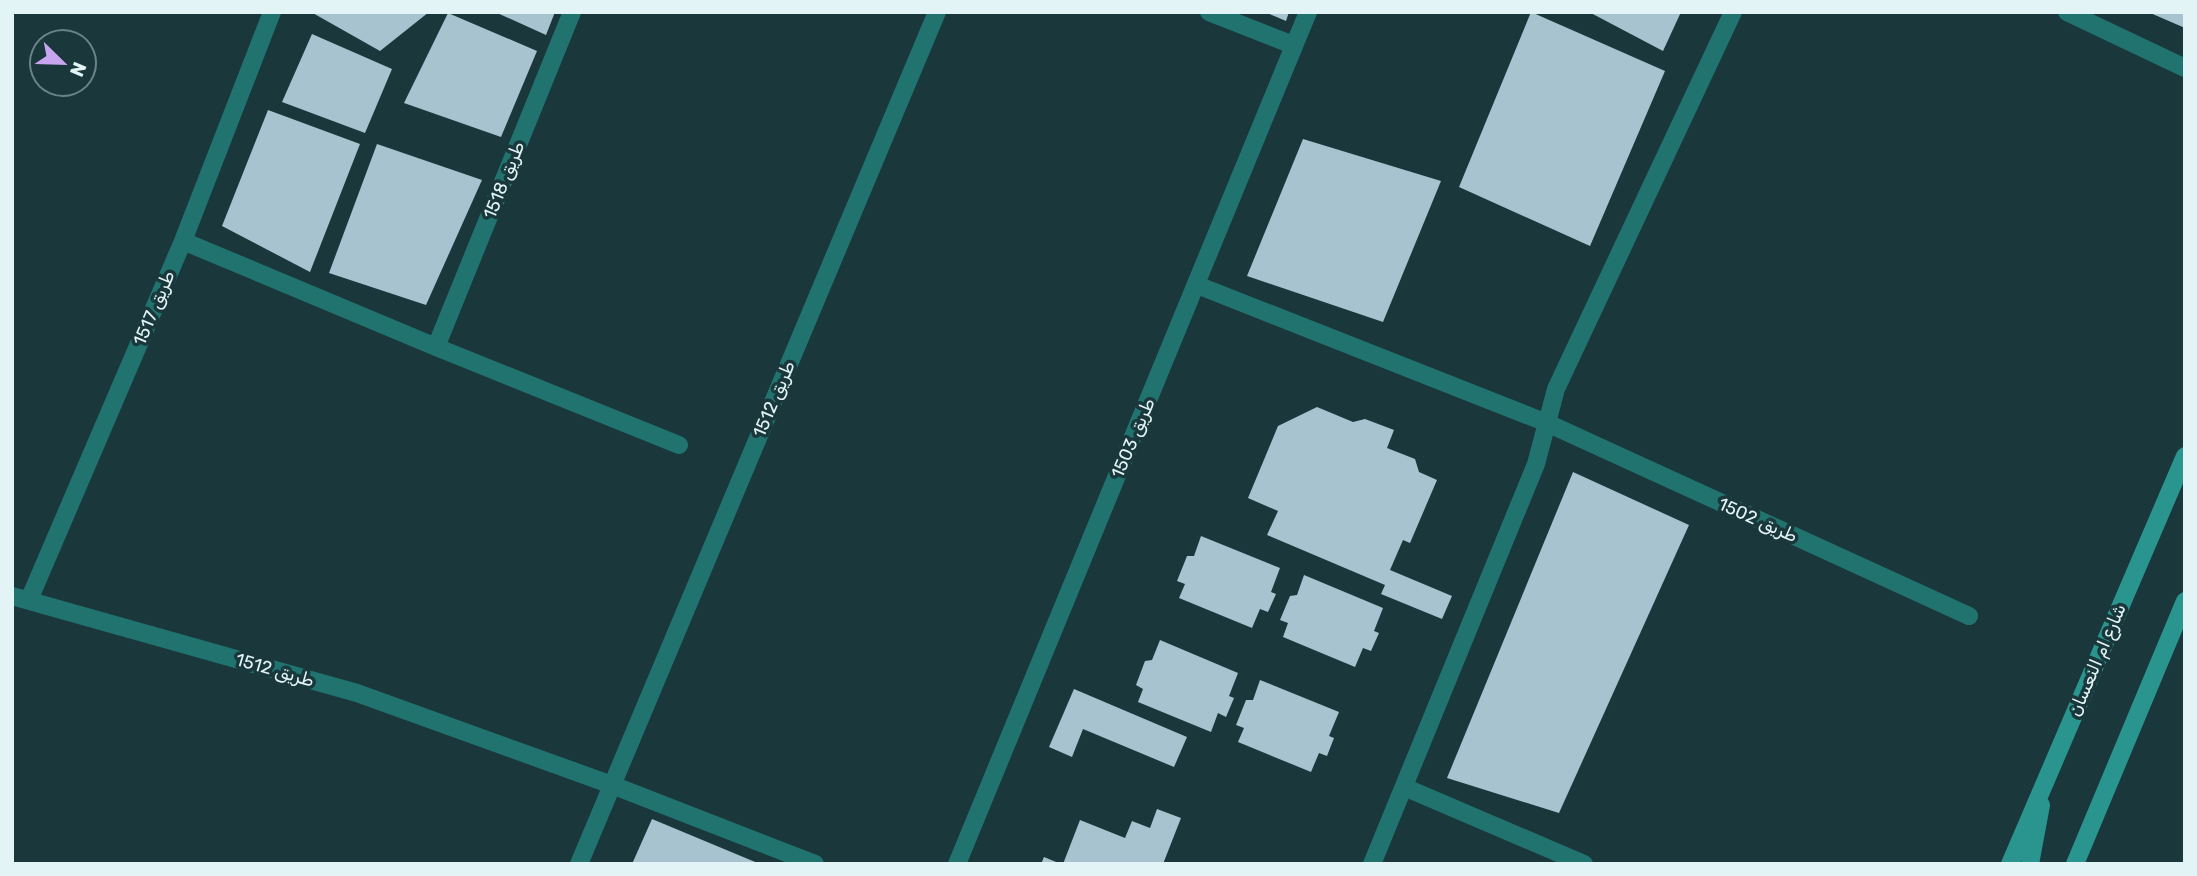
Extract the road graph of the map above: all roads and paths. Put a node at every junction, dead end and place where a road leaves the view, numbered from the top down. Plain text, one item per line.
1 (272, 12) edge
2 (572, 12) edge
3 (937, 12) edge
4 (1209, 12) edge
5 (1308, 12) edge
6 (1732, 12) edge
7 (2067, 12) edge
8 (1293, 46) junction
9 (2185, 68) edge
10 (183, 240) junction
11 (1197, 285) junction
12 (436, 348) junction
13 (1546, 424) junction
14 (679, 445) dead end
15 (2185, 456) edge
16 (21, 598) edge
17 (2185, 601) edge
18 (1969, 616) dead end
19 (2043, 784) junction
20 (612, 785) junction
21 (1404, 787) junction
22 (579, 864) edge
23 (815, 864) edge
24 (957, 864) edge
25 (1372, 864) edge
26 (1584, 864) edge
27 (2010, 864) edge
28 (2030, 864) edge
29 (2075, 864) edge

1 - 10 street, طريق 1517
2 - 12 street, طريق 1518
3 - 20 street, طريق 1512
4 - 8 street
5 - 8 street, طريق 1503
6 - 13 street
7 - 9 street
8 - 11 street, طريق 1503
10 - 12 street
10 - 16 street, طريق 1517
11 - 13 street, طريق 1502
11 - 24 street, طريق 1503
12 - 14 street
13 - 18 street, طريق 1502
13 - 21 street
15 - 19 main road, شارع ام النعسان
16 - 20 street, طريق 1512
17 - 29 main road
19 - 27 main road, شارع ام النعسان
19 - 28 main road
20 - 22 street, طريق 1512
20 - 23 street, طريق 1512
21 - 25 street
21 - 26 street

